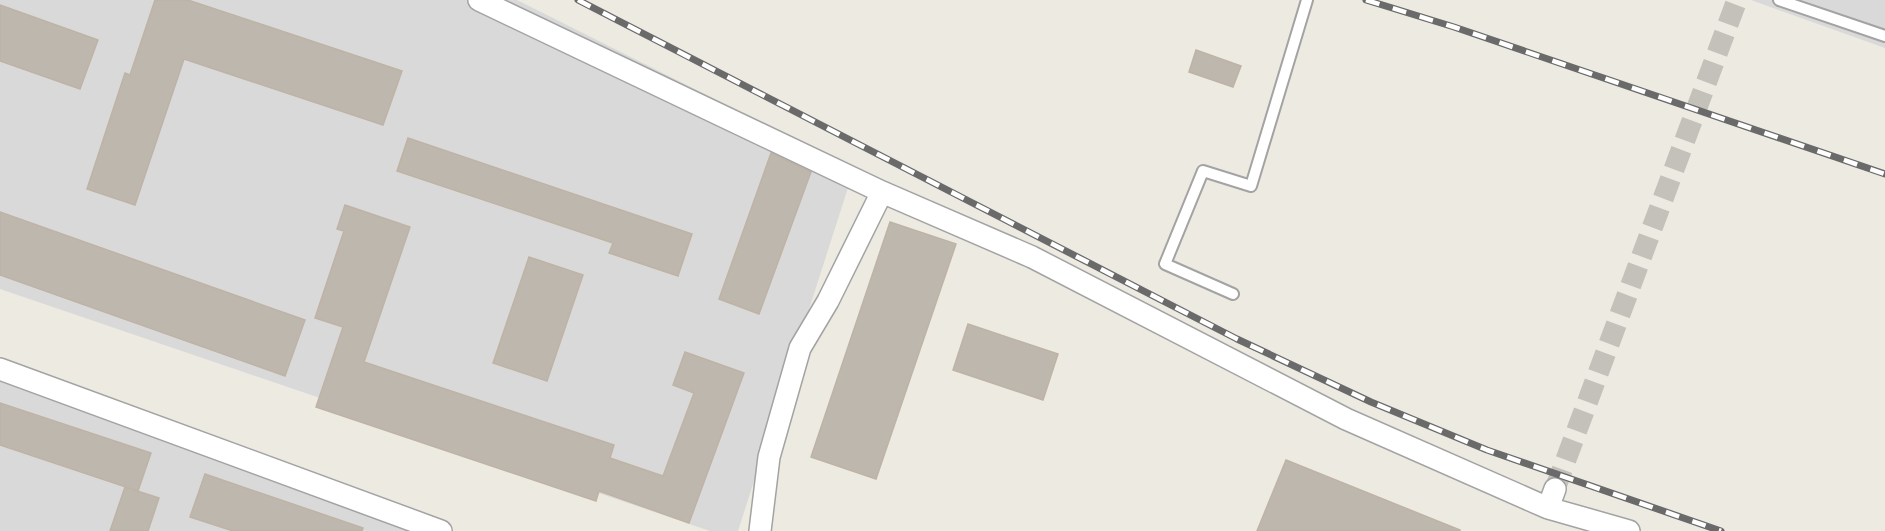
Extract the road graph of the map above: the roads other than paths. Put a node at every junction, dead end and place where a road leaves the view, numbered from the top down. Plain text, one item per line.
1 (478, 0) edge
2 (1306, 0) edge
3 (1779, 0) edge
4 (1885, 36) edge
5 (882, 192) junction
6 (1233, 294) dead end
7 (0, 369) edge
8 (441, 531) edge
9 (760, 531) edge
10 (1629, 531) edge

1 - 5 street
2 - 6 lane
3 - 4 lane
5 - 9 street
5 - 10 street
7 - 8 street

